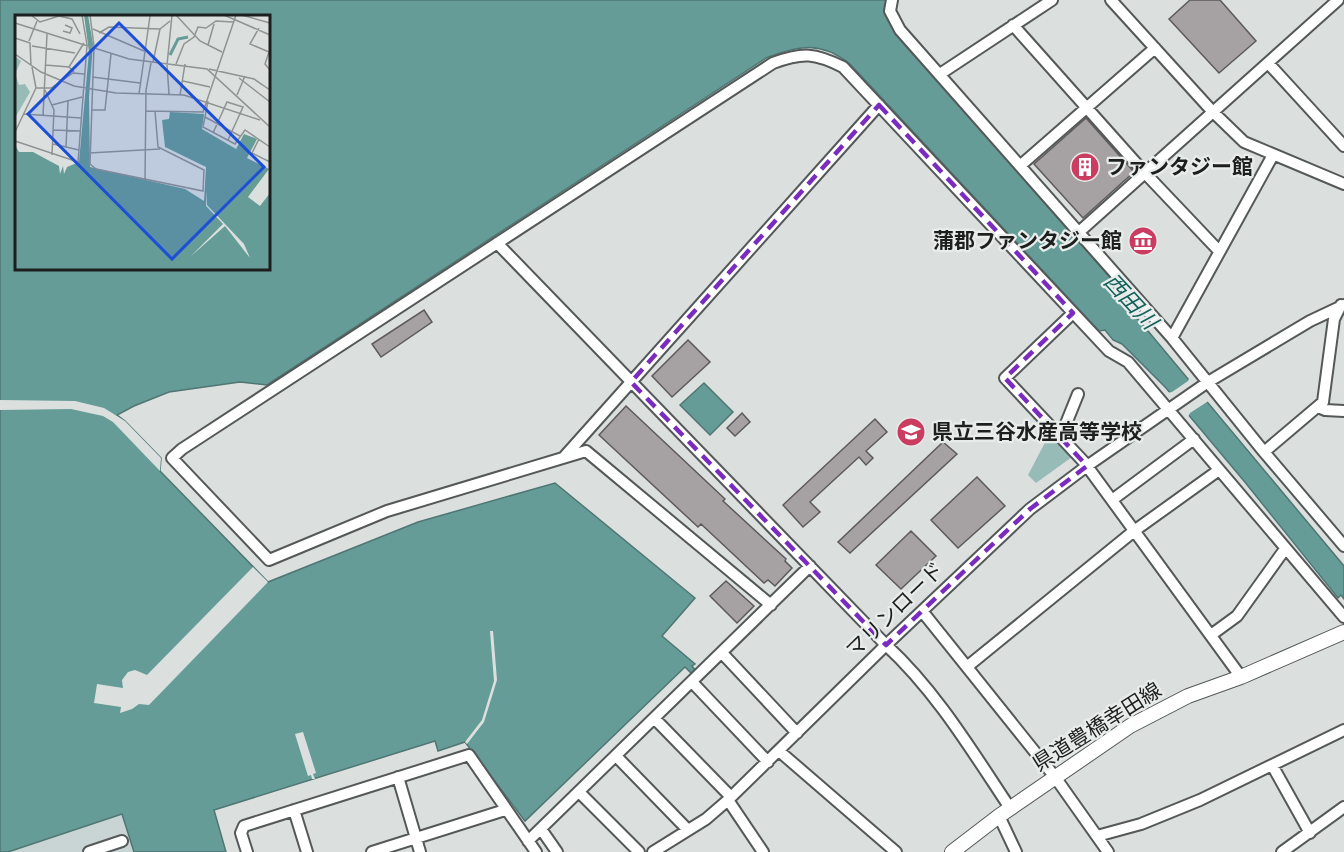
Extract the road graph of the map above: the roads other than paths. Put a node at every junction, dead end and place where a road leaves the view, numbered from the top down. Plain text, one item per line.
1 (892, 0) edge
2 (1052, 0) edge
3 (1112, 0) edge
4 (1338, 0) edge
5 (1013, 25) junction
6 (1155, 48) junction
7 (1268, 63) junction
8 (940, 74) junction
9 (879, 105) junction
10 (1086, 107) junction
11 (1212, 111) junction
12 (1344, 146) edge
13 (1274, 155) junction
14 (1021, 165) junction
15 (1144, 172) junction
16 (1344, 184) edge
17 (1079, 232) junction
18 (497, 243) junction
19 (1219, 251) junction
20 (1343, 303) edge
21 (1073, 313) junction
22 (1172, 338) junction
23 (631, 382) junction
24 (1207, 384) junction
25 (1078, 394) dead end
26 (1318, 406) junction
27 (1171, 409) junction
28 (1344, 411) edge
29 (1061, 436) junction
30 (1194, 440) junction
31 (1264, 452) junction
32 (562, 459) junction
33 (1086, 466) junction
34 (1219, 470) junction
35 (1112, 500) junction
36 (1134, 531) junction
37 (1344, 546) edge
38 (1285, 549) junction
39 (810, 566) junction
40 (771, 605) junction
41 (922, 611) junction
42 (1344, 617) edge
43 (1344, 632) edge
44 (1211, 635) junction
45 (886, 645) junction
46 (722, 653) junction
47 (968, 666) junction
48 (1241, 677) junction
49 (692, 682) junction
50 (655, 719) junction
51 (1344, 730) edge
52 (797, 733) junction
53 (779, 751) junction
54 (616, 756) junction
55 (768, 762) junction
56 (1272, 765) junction
57 (398, 777) junction
58 (1055, 777) junction
59 (579, 792) junction
60 (730, 798) junction
61 (1344, 807) edge
62 (294, 810) junction
63 (506, 810) junction
64 (1004, 812) junction
65 (541, 829) junction
66 (688, 830) junction
67 (1310, 833) junction
68 (1097, 836) junction
69 (416, 839) junction
70 (122, 841) dead end
71 (528, 841) junction
72 (89, 852) edge
73 (247, 852) edge
74 (307, 852) edge
75 (372, 852) edge
76 (420, 852) edge
77 (536, 852) edge
78 (557, 852) edge
79 (639, 852) edge
80 (653, 852) edge
81 (764, 852) edge
82 (896, 852) edge
83 (952, 852) edge
84 (1016, 852) edge
85 (1107, 852) edge
86 (1282, 852) edge

1 - 8 street
2 - 5 street
3 - 6 street
4 - 7 street
5 - 8 street
5 - 10 street
6 - 10 street
6 - 11 street
7 - 11 street
7 - 12 street
8 - 14 street
9 - 18 street
9 - 21 street
9 - 23 street
10 - 14 street
10 - 15 street
11 - 13 street
11 - 15 street
13 - 16 street
13 - 19 street
14 - 17 street
15 - 17 street
15 - 19 street
17 - 22 street
18 - 23 street
18 - 32 street
19 - 22 street
20 - 24 street
20 - 26 street
21 - 27 street
21 - 29 street
22 - 24 street
23 - 32 street
23 - 39 street
24 - 27 street, マリンロード
24 - 31 street
25 - 29 street
26 - 28 street
26 - 31 street
27 - 30 street
27 - 33 street, マリンロード
29 - 33 street
30 - 34 street
30 - 35 street
31 - 37 street
32 - 40 street
33 - 35 street
33 - 41 street, マリンロード
34 - 36 street
34 - 38 street
35 - 36 street
36 - 44 street
36 - 47 street
38 - 42 street
38 - 44 street
39 - 40 street
39 - 45 street
40 - 46 street
41 - 45 street, マリンロード
41 - 47 street
43 - 48 main road, 県道豊橋幸田線
44 - 48 street
45 - 52 street, マリンロード
45 - 64 street
46 - 49 street
46 - 52 street
47 - 58 street
48 - 58 main road, 県道豊橋幸田線
49 - 50 street
49 - 55 street
50 - 54 street
50 - 60 street
51 - 56 street
52 - 53 street, マリンロード
53 - 55 street, マリンロード
53 - 82 street
54 - 59 street
54 - 66 street
55 - 60 street, マリンロード
56 - 67 street
56 - 68 street
57 - 62 street
57 - 63 street
57 - 69 street
58 - 64 main road, 県道豊橋幸田線
58 - 68 street
59 - 65 street
59 - 79 street
60 - 66 street, マリンロード
60 - 81 street
61 - 67 street
62 - 73 street
62 - 74 street
63 - 69 street
63 - 71 street
64 - 83 main road, 県道豊橋幸田線
64 - 84 street
65 - 71 street
65 - 78 street
66 - 80 street, マリンロード
67 - 86 street
68 - 85 street
69 - 75 street
69 - 76 street
70 - 72 street
71 - 77 street

